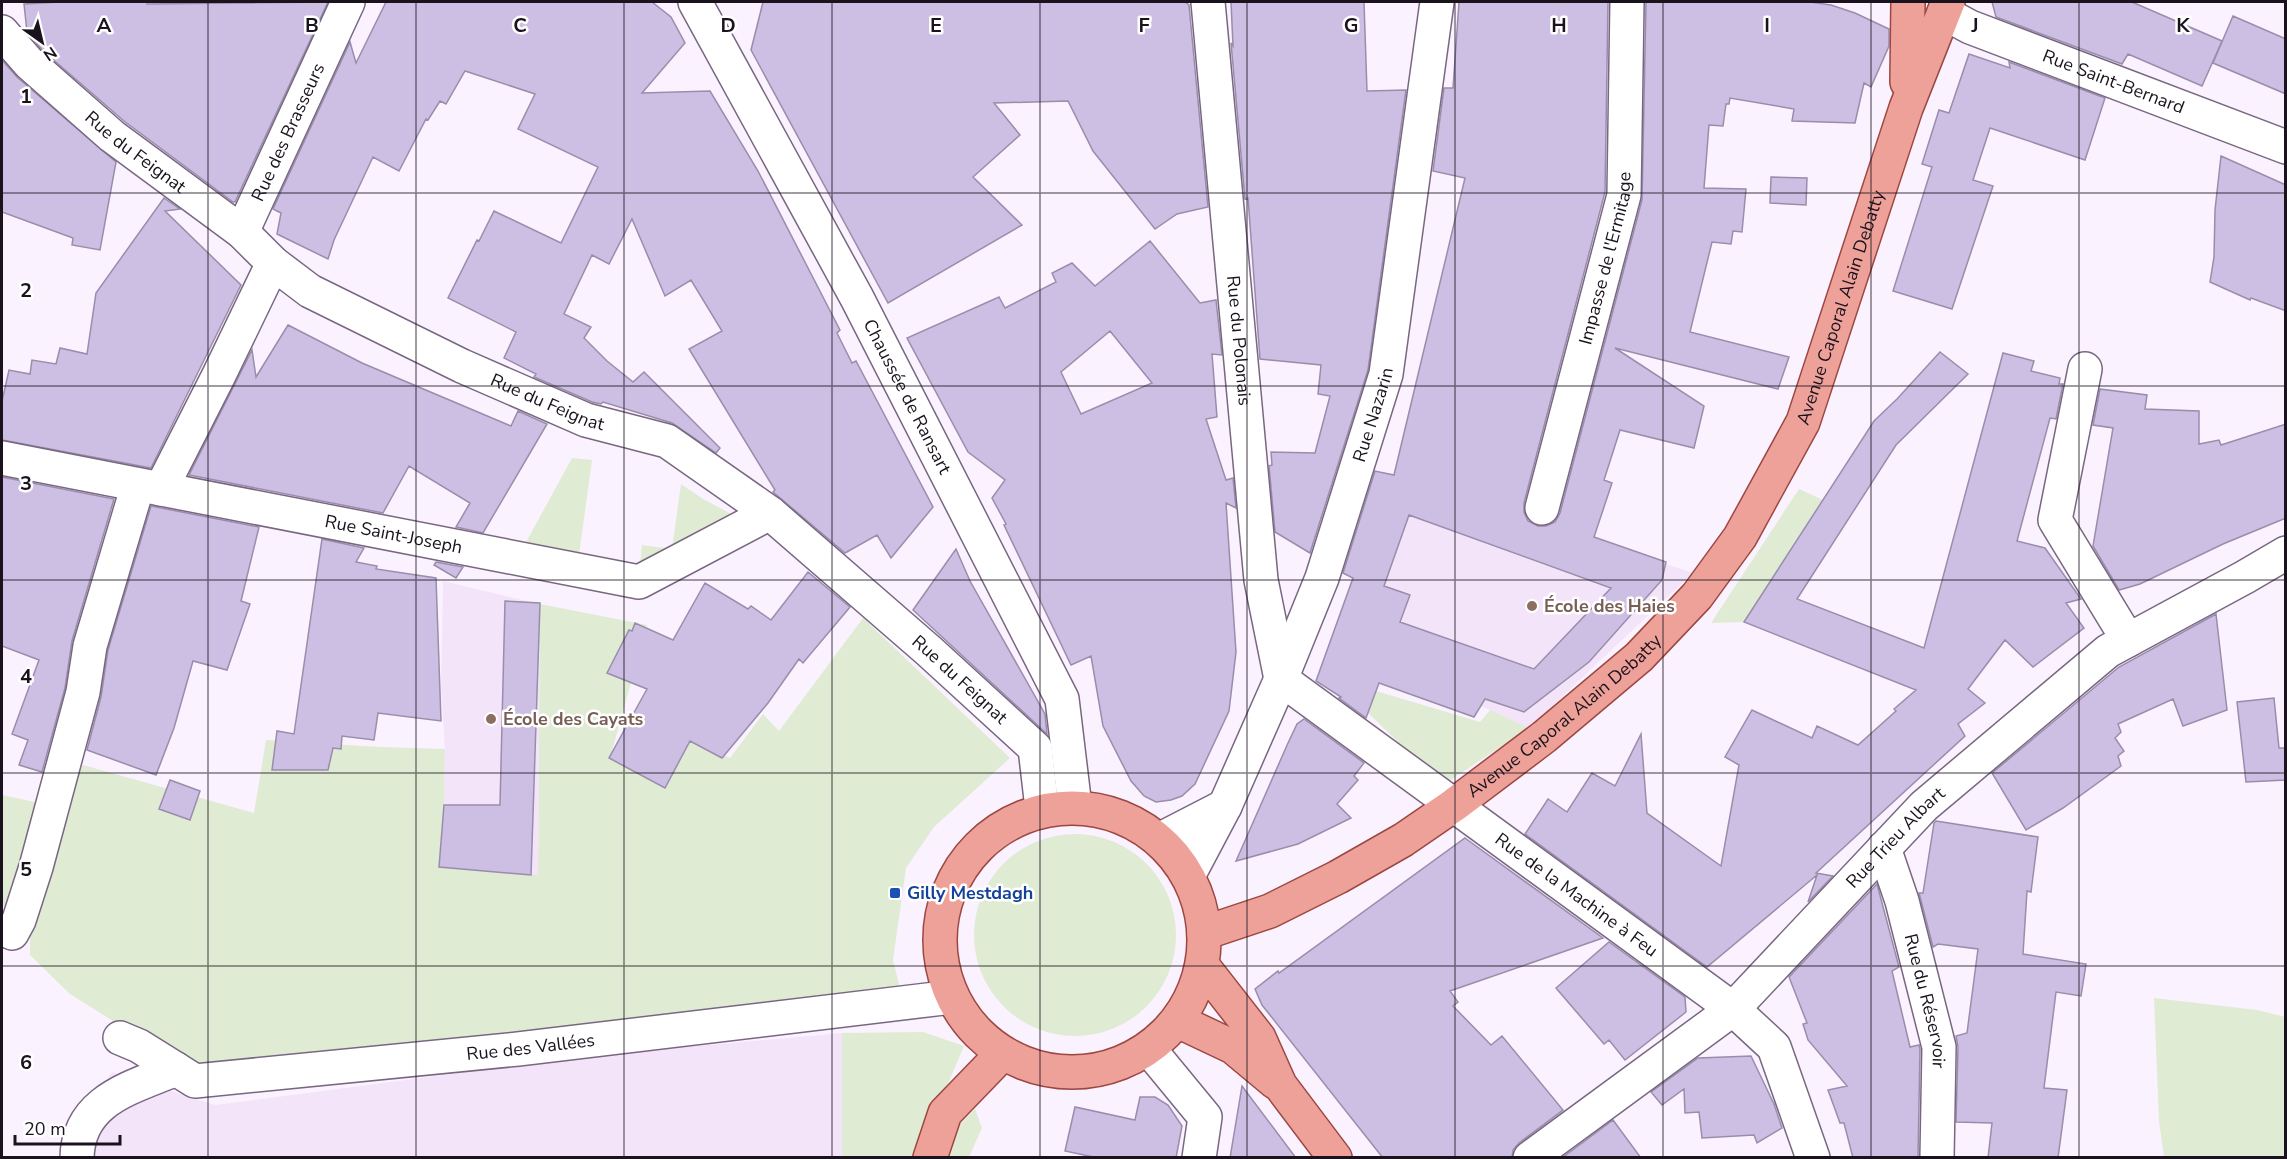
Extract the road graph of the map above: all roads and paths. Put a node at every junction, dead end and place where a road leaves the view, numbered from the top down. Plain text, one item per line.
1 (348, 2) edge
2 (695, 2) edge
3 (1208, 2) edge
4 (1437, 2) edge
5 (1627, 2) edge
6 (1908, 2) edge
7 (1946, 7) edge
8 (2, 32) edge
9 (1906, 108) junction
10 (2286, 147) edge
11 (242, 232) junction
12 (273, 263) junction
13 (2085, 369) dead end
14 (2, 458) edge
15 (149, 487) junction
16 (1542, 508) dead end
17 (770, 513) junction
18 (2286, 553) edge
19 (2128, 640) junction
20 (1281, 679) junction
21 (1454, 805) junction
22 (1225, 806) junction
23 (1075, 807) junction
24 (1042, 808) junction
25 (1160, 840) junction
26 (1884, 848) junction
27 (1188, 876) junction
28 (12, 933) dead end
29 (1203, 949) junction
30 (952, 997) junction
31 (1733, 1009) junction
32 (1179, 1021) junction
33 (120, 1038) dead end
34 (1149, 1049) junction
35 (1003, 1053) junction
36 (176, 1069) junction
37 (1280, 1085) junction
38 (77, 1158) edge
39 (930, 1158) edge
40 (1199, 1158) edge
41 (1335, 1158) edge
42 (1530, 1158) edge
43 (1814, 1158) edge
44 (1937, 1158) edge

1 - 11 street, Rue des Brasseurs
2 - 23 street, Chaussée de Ransart
3 - 20 street, Rue du Polonais
4 - 20 street, Rue Nazarin
5 - 16 street, Impasse de l'Ermitage
6 - 9 main road
7 - 9 main road
7 - 10 street, Rue Saint-Bernard
8 - 11 street, Rue du Feignat
9 - 21 main road, Avenue Caporal Alain Debatty
11 - 12 street, Rue du Feignat
12 - 15 street
12 - 17 street, Rue du Feignat
13 - 19 street
14 - 15 street, Rue Saint-Joseph
15 - 17 street, Rue Saint-Joseph
15 - 28 street
17 - 24 street, Rue du Feignat
18 - 19 street, Rue Trieu Albart
19 - 26 street, Rue Trieu Albart
20 - 21 street, Rue de la Machine à Feu
20 - 22 street, Rue Nazarin
21 - 29 main road, Avenue Caporal Alain Debatty
21 - 31 street, Rue de la Machine à Feu
22 - 25 street
22 - 27 street, Rue Nazarin
23 - 24 main road
23 - 25 main road
24 - 30 main road
25 - 27 main road
26 - 31 street, Rue Trieu Albart
26 - 44 street, Rue du Réservoir
27 - 29 main road
29 - 32 main road
29 - 37 main road
30 - 35 main road
30 - 36 street, Rue des Vallées
31 - 42 street, Rue Trieu Albart
31 - 43 street, Rue de la Machine à Feu
32 - 34 main road
32 - 37 main road
33 - 36 street, Rue des Vallées
34 - 35 main road
34 - 40 street
35 - 39 main road
36 - 38 street
37 - 41 main road

